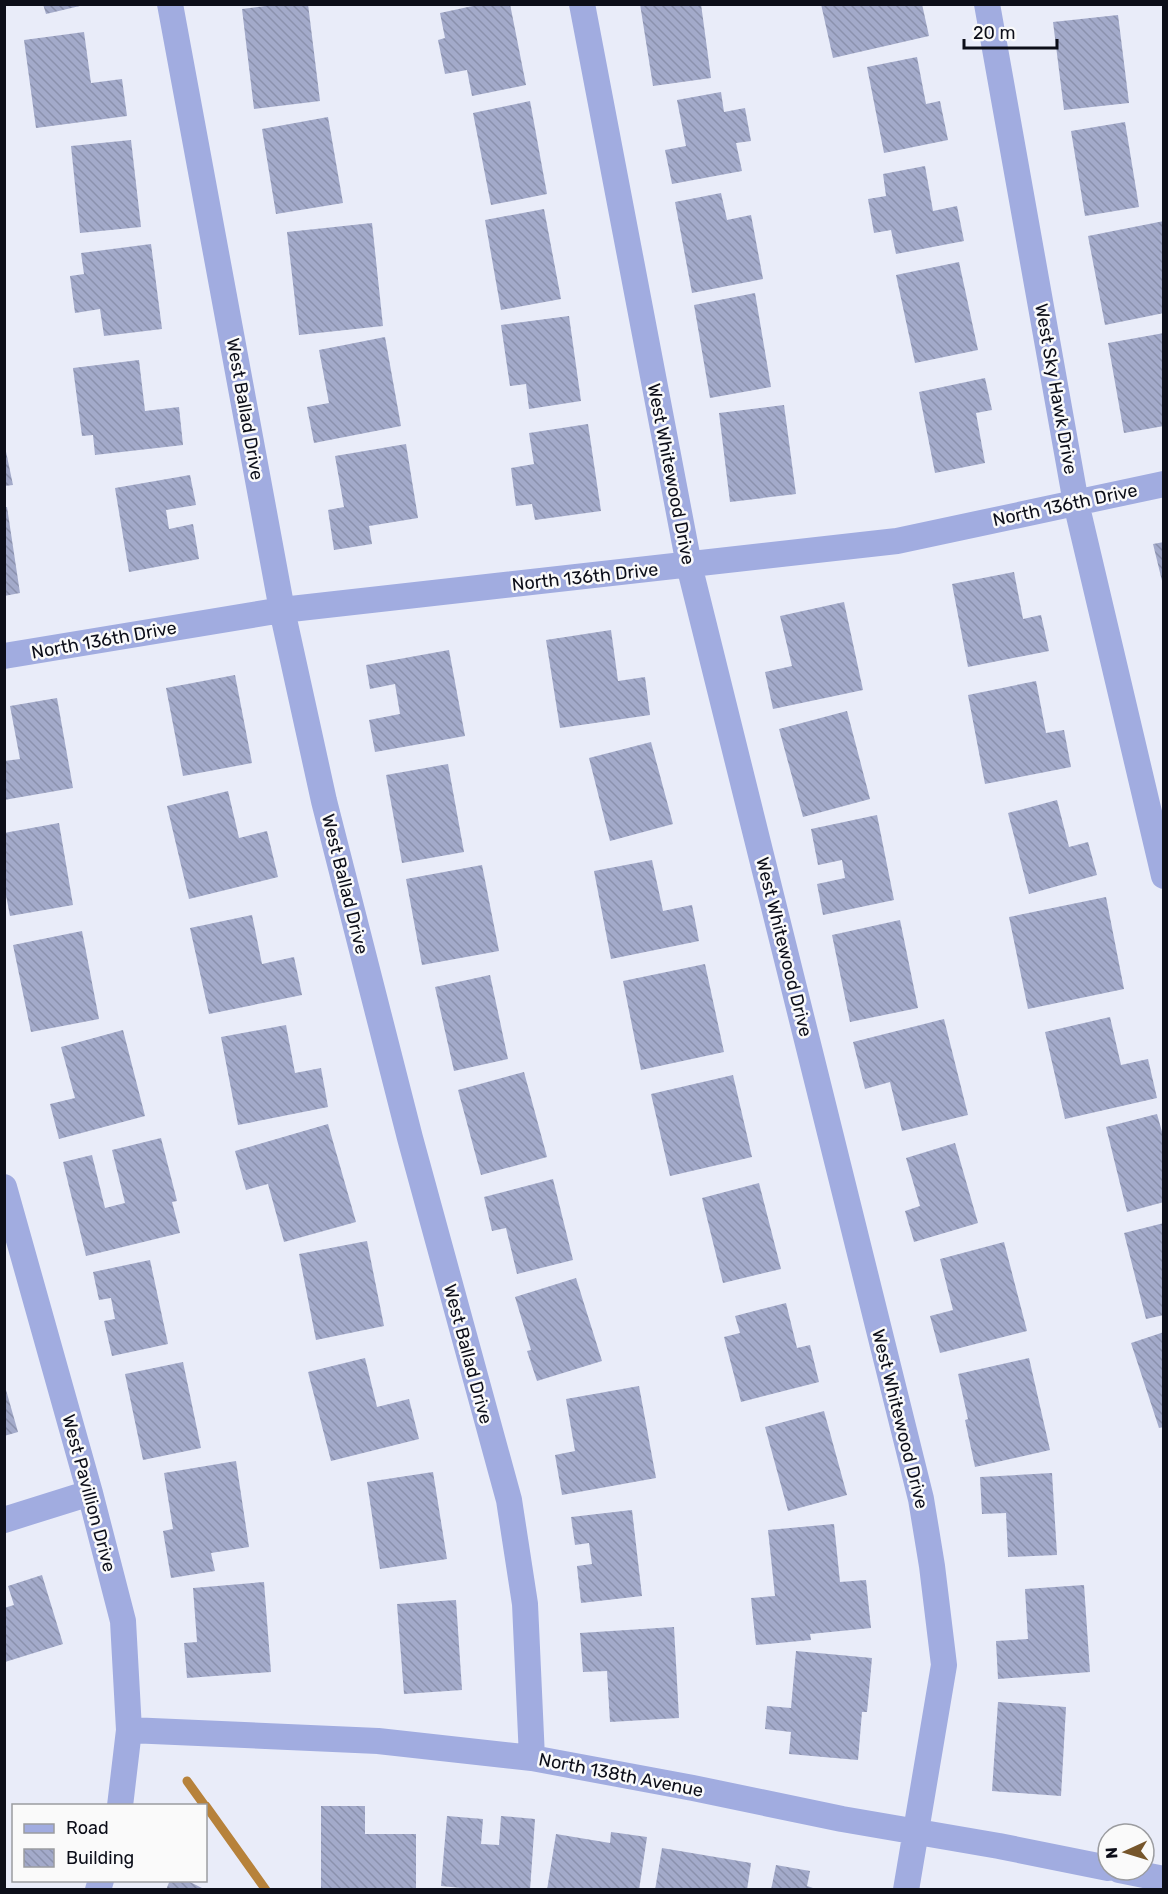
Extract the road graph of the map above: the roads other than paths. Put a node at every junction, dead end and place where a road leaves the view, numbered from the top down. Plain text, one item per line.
1 (170, 4) edge
2 (582, 4) edge
3 (987, 4) edge
4 (1164, 484) edge
5 (1077, 503) junction
6 (688, 565) junction
7 (282, 610) junction
8 (4, 656) edge
9 (1164, 876) edge
10 (4, 1187) edge
11 (90, 1493) junction
12 (4, 1520) edge
13 (129, 1730) junction
14 (532, 1758) junction
15 (120, 1804) edge
16 (915, 1831) junction
17 (1096, 1866) edge
18 (906, 1890) edge

1 - 7 street, West Ballad Drive
2 - 6 street, West Whitewood Drive
3 - 5 street, West Sky Hawk Drive
4 - 5 street, North 136th Drive
5 - 6 street, North 136th Drive
5 - 9 street, West Sky Hawk Drive
6 - 7 street, North 136th Drive
6 - 16 street, West Whitewood Drive
7 - 8 street, North 136th Drive
7 - 14 street, West Ballad Drive
10 - 11 street, West Pavillion Drive
11 - 12 street
11 - 13 street, West Pavillion Drive
13 - 14 street, North 138th Avenue
13 - 15 street, West Pavillion Drive
14 - 16 street, North 138th Avenue
16 - 17 street, North 138th Avenue
16 - 18 street, West Whitewood Drive

